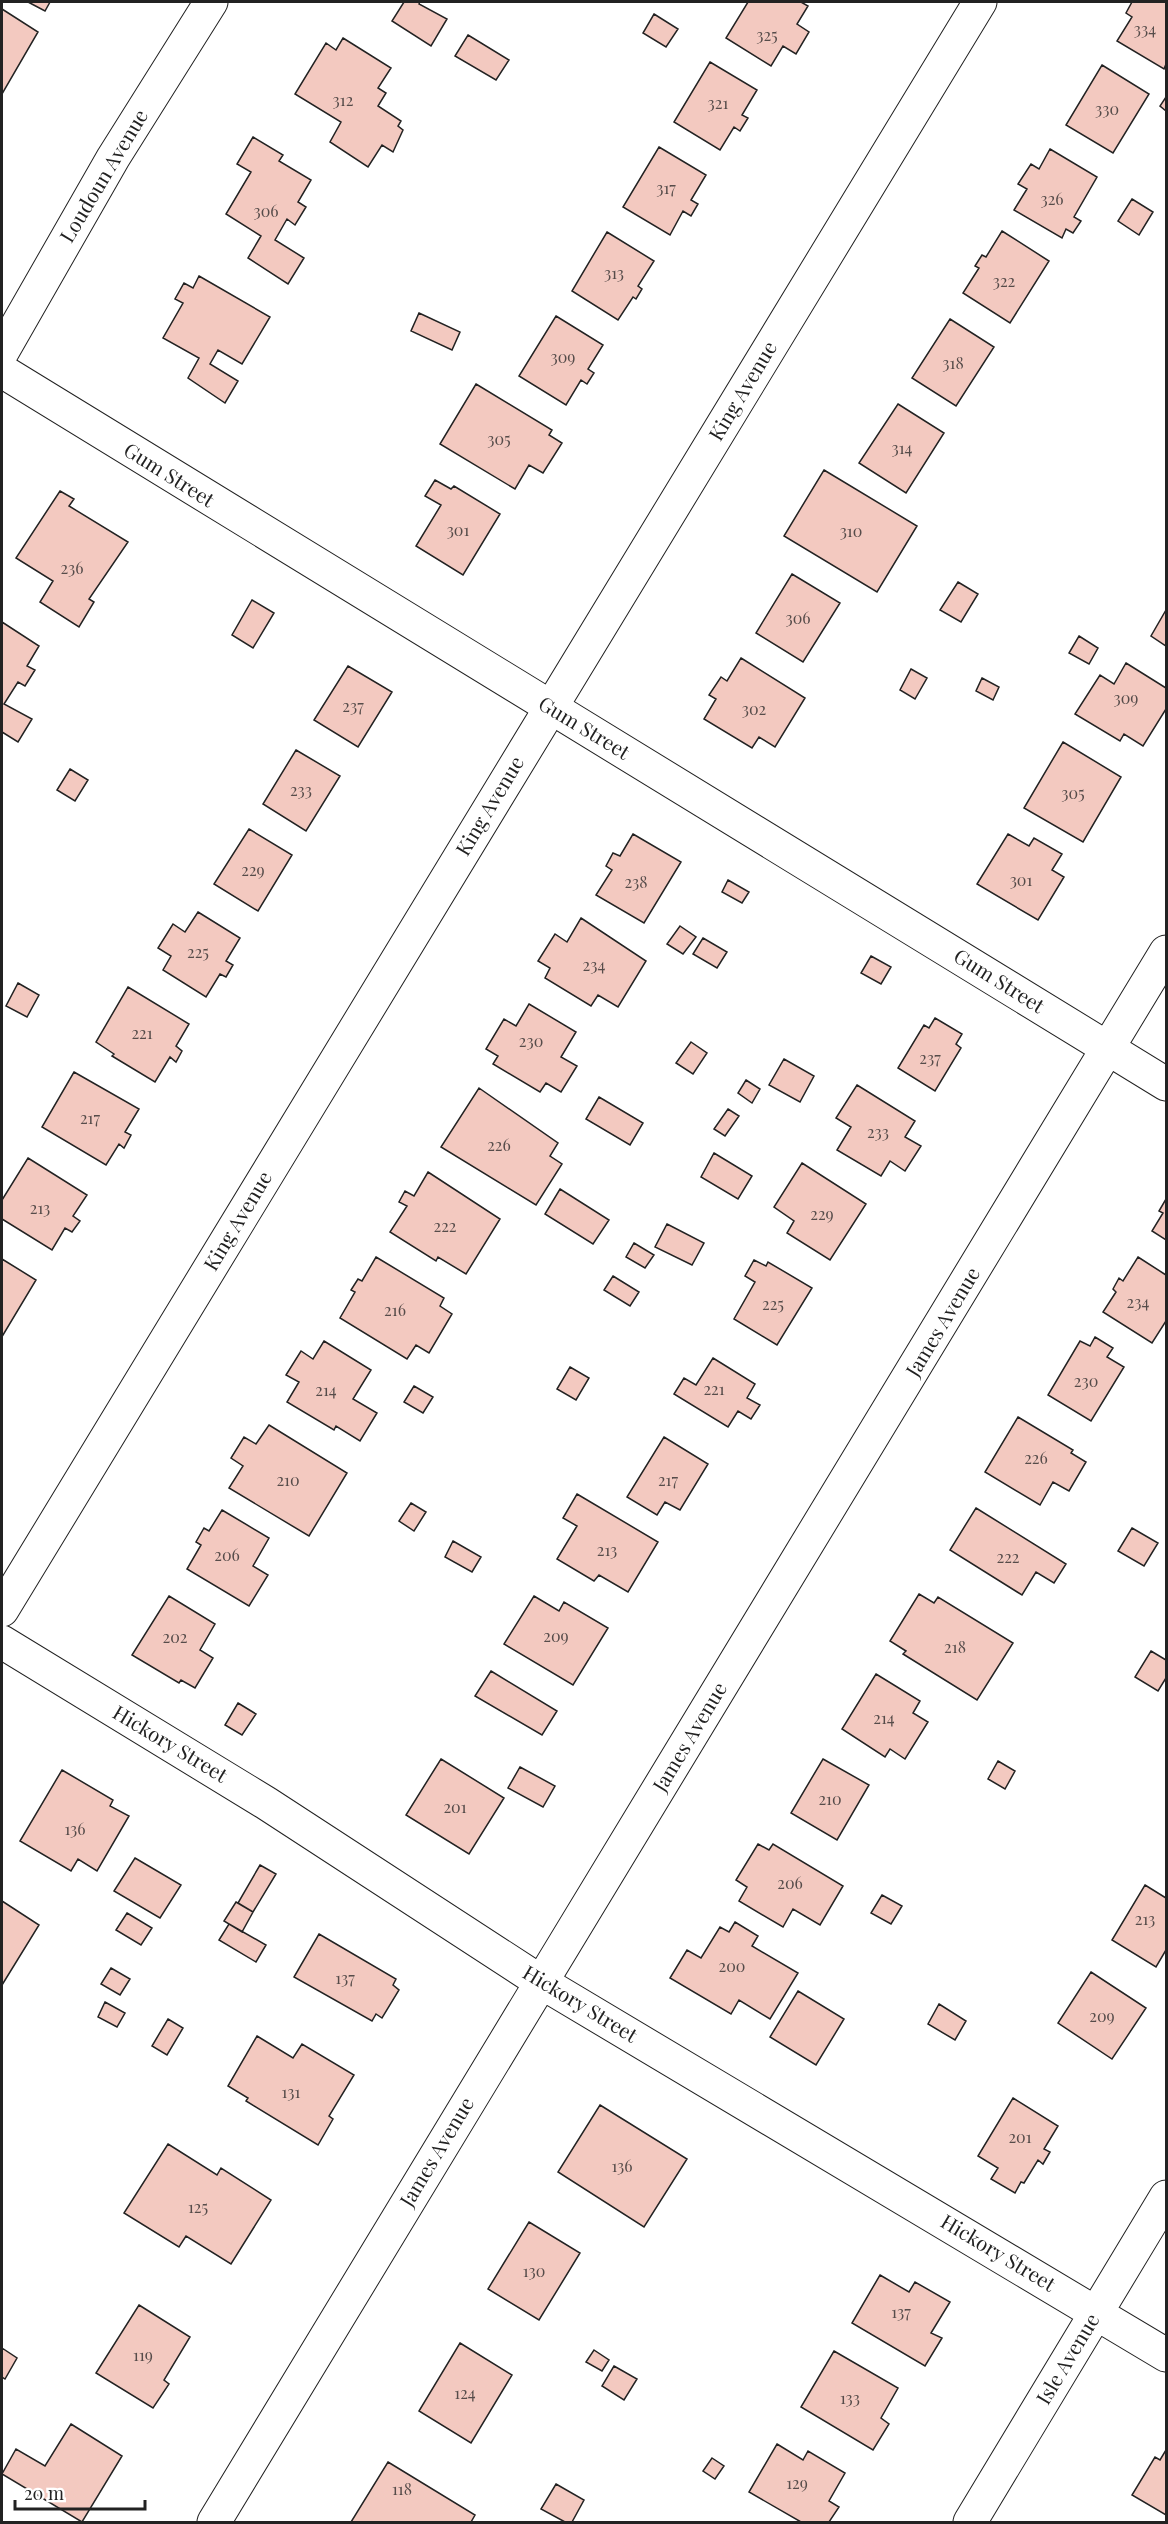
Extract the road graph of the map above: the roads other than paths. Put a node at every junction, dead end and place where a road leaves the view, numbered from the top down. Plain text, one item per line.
1 (211, 2) edge
2 (980, 2) edge
3 (2, 352) edge
4 (2, 371) edge
5 (550, 708) junction
6 (1167, 952) edge
7 (1108, 1049) junction
8 (1167, 1084) edge
9 (2, 1610) edge
10 (2, 1642) edge
11 (541, 1982) junction
12 (1167, 2197) edge
13 (1096, 2312) junction
14 (1167, 2355) edge
15 (214, 2523) edge
16 (970, 2523) edge

1 - 3 street, Loudoun Avenue
2 - 5 street, King Avenue
4 - 5 street, Gum Street
5 - 7 street, Gum Street
5 - 9 street, King Avenue
6 - 7 street, James Avenue
7 - 8 street, Gum Street
7 - 11 street, James Avenue
10 - 11 street, Hickory Street
11 - 13 street, Hickory Street
11 - 15 street, James Avenue
12 - 13 street, Isle Avenue
13 - 14 street, Hickory Street
13 - 16 street, Isle Avenue

